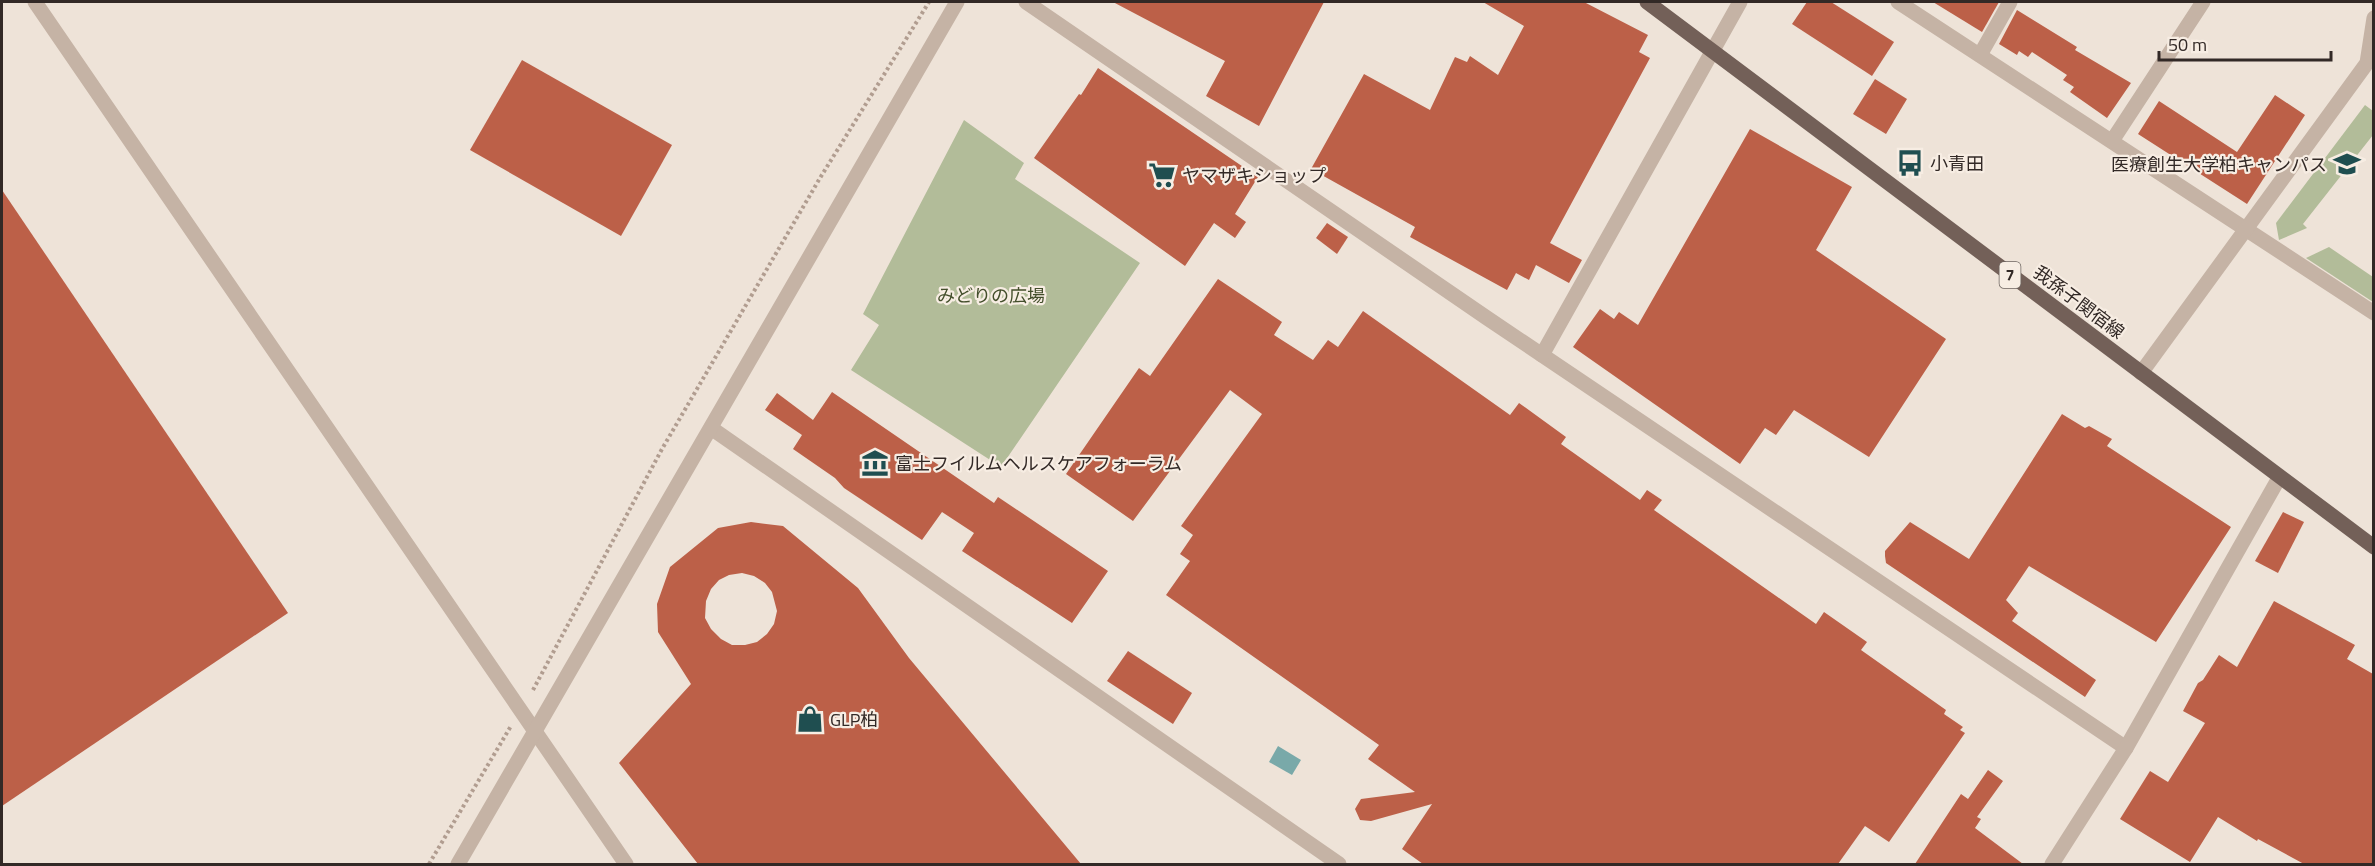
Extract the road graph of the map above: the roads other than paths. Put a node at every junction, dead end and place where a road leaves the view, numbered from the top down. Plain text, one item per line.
1 (35, 2) edge
2 (957, 2) edge
3 (1026, 2) edge
4 (1647, 2) edge
5 (1740, 2) edge
6 (1898, 2) edge
7 (2010, 2) edge
8 (2203, 2) edge
9 (2373, 18) edge
10 (1714, 51) junction
11 (1980, 55) junction
12 (2112, 141) junction
13 (2247, 229) junction
14 (2373, 313) edge
15 (1542, 355) junction
16 (2141, 374) junction
17 (711, 428) junction
18 (2279, 477) junction
19 (2373, 547) edge
20 (534, 730) junction
21 (2126, 748) junction
22 (458, 864) edge
23 (626, 864) edge
24 (1339, 864) edge
25 (2052, 864) edge

1 - 20 street
2 - 17 street
3 - 15 street
4 - 10 main road, 我孫子関宿線 / 7
5 - 10 street
6 - 11 street
7 - 11 street
8 - 12 street
9 - 13 street
10 - 15 street
10 - 16 main road, 我孫子関宿線 / 7
11 - 12 street
12 - 13 street
13 - 14 street
13 - 16 street
15 - 21 street
16 - 18 main road, 我孫子関宿線 / 7
17 - 20 street
17 - 24 street
18 - 19 main road, 我孫子関宿線 / 7
18 - 21 street
20 - 22 street
20 - 23 street
21 - 25 street

